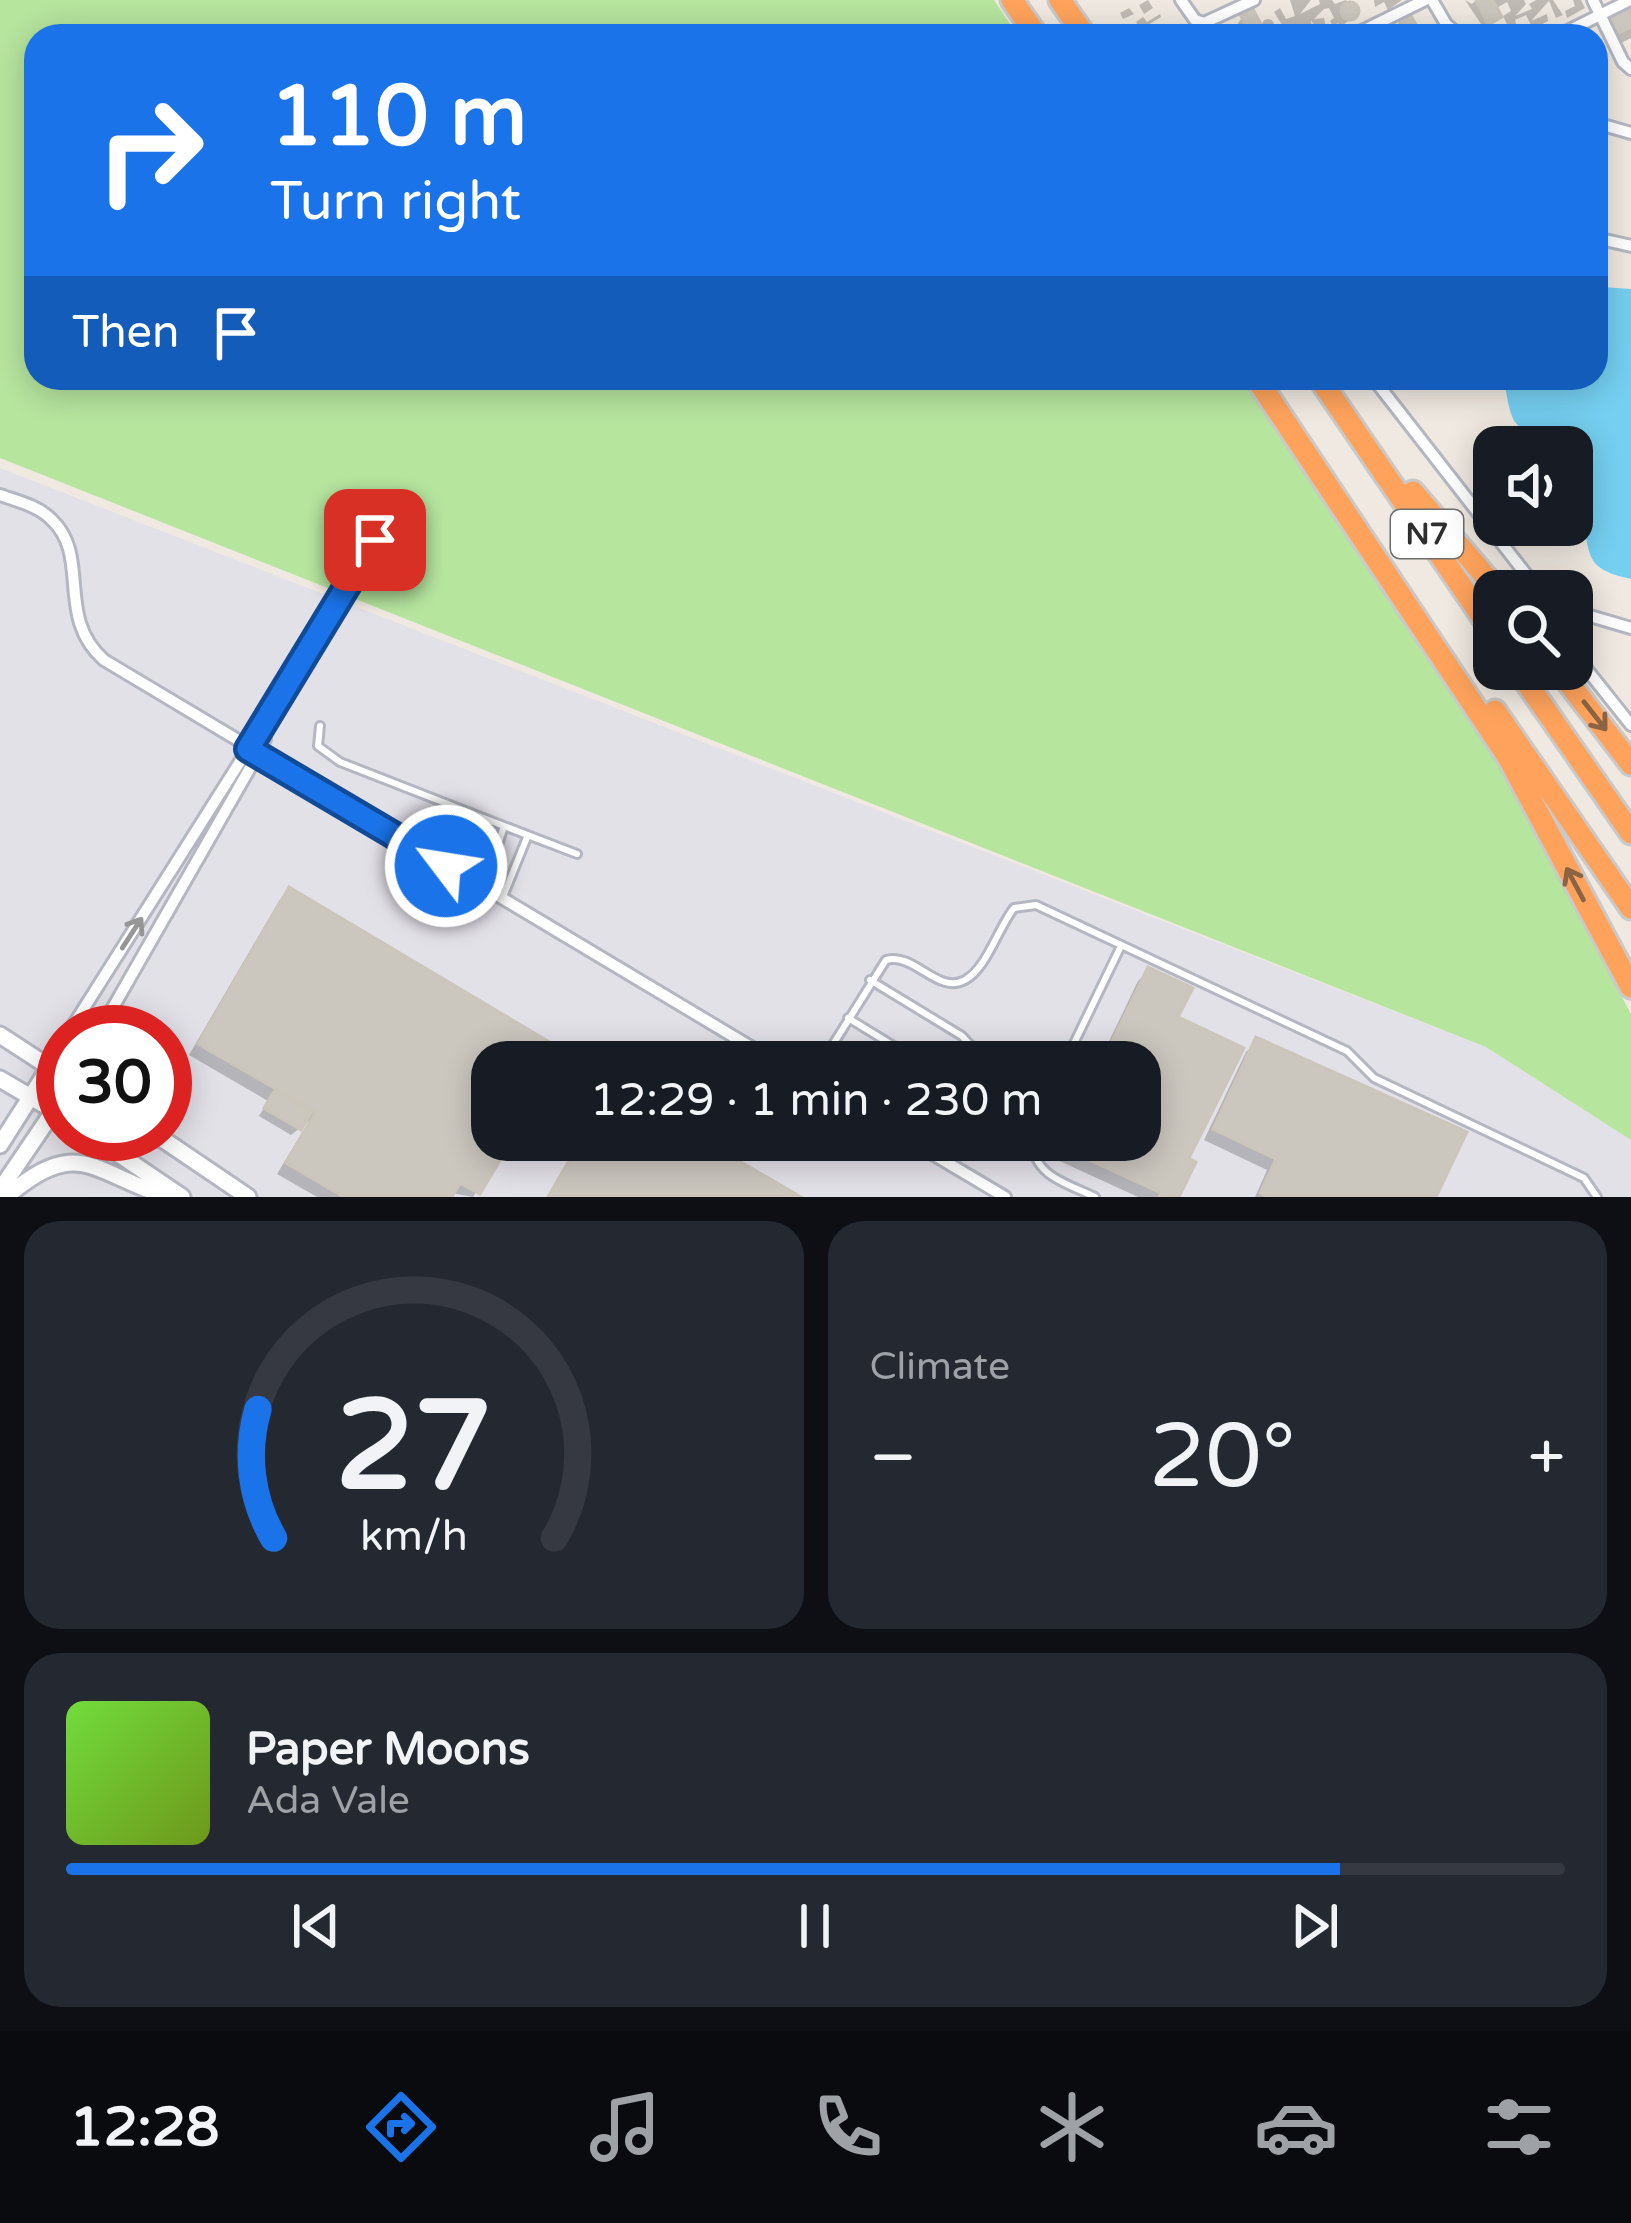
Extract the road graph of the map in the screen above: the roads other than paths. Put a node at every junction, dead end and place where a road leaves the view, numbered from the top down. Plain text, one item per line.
1 (1180, 0) edge
2 (1254, 0) edge
3 (1429, 0) edge
4 (1592, 0) edge
5 (1630, 0) edge
6 (1600, 15) junction
7 (1378, 24) edge
8 (1582, 24) edge
9 (1604, 24) edge
10 (1608, 31) edge
11 (1631, 69) edge
12 (1264, 390) edge
13 (1277, 390) edge
14 (1328, 390) edge
15 (1382, 390) edge
16 (1360, 434) junction
17 (0, 495) edge
18 (397, 503) dead end
19 (1480, 570) edge
20 (1523, 570) edge
21 (1473, 603) edge
22 (1593, 617) edge
23 (1614, 622) junction
24 (1631, 628) edge
25 (1631, 642) edge
26 (1593, 677) edge
27 (1532, 690) edge
28 (1574, 690) edge
29 (320, 725) dead end
30 (1631, 725) edge
31 (253, 752) junction
32 (1631, 764) edge
33 (505, 826) junction
34 (1631, 832) edge
35 (528, 835) junction
36 (577, 854) dead end
37 (484, 888) junction
38 (502, 899) junction
39 (1631, 908) edge
40 (1121, 946) junction
41 (871, 980) junction
42 (1631, 987) edge
43 (87, 1005) edge
44 (114, 1005) edge
45 (848, 1018) junction
46 (0, 1035) edge
47 (741, 1041) edge
48 (834, 1041) edge
49 (886, 1041) edge
50 (967, 1041) edge
51 (1075, 1041) edge
52 (36, 1059) edge
53 (0, 1079) edge
54 (36, 1093) edge
55 (33, 1096) junction
56 (36, 1097) edge
57 (36, 1141) edge
58 (0, 1145) edge
59 (192, 1159) edge
60 (129, 1161) edge
61 (945, 1161) edge
62 (1035, 1161) edge
63 (974, 1178) junction
64 (0, 1190) edge
65 (6, 1197) edge
66 (168, 1197) edge
67 (182, 1197) edge
68 (248, 1197) edge
69 (979, 1197) edge
70 (1005, 1197) edge
71 (1095, 1197) edge
72 (1598, 1197) edge

1 - 2 street
3 - 7 street
4 - 6 street
5 - 6 street
6 - 8 street
6 - 9 street
10 - 11 street
42 -> 12 highway
13 - 39 highway, N7
14 - 16 highway, N7
15 - 20 street
16 - 19 highway
16 - 21 highway, N7
17 - 31 street
18 - 31 lane
22 - 23 street
23 - 24 street
23 - 25 street
26 - 30 street
27 - 34 highway
28 -> 32 highway
29 - 33 lane
31 - 37 street
43 -> 31 street
31 - 44 street
33 - 35 lane
33 - 37 lane
35 - 36 lane
35 - 38 lane
37 - 38 street
38 - 47 street
40 - 41 lane
40 - 51 lane
40 - 72 lane
41 - 45 lane
41 - 50 lane
45 - 48 lane
45 - 49 lane
46 - 52 main road
53 - 55 main road
54 - 55 main road
55 - 56 main road
55 - 58 main road
57 - 64 main road
59 - 68 main road
60 - 67 main road
61 - 63 street
62 - 71 lane
63 - 69 street
63 - 70 street
65 - 66 main road

